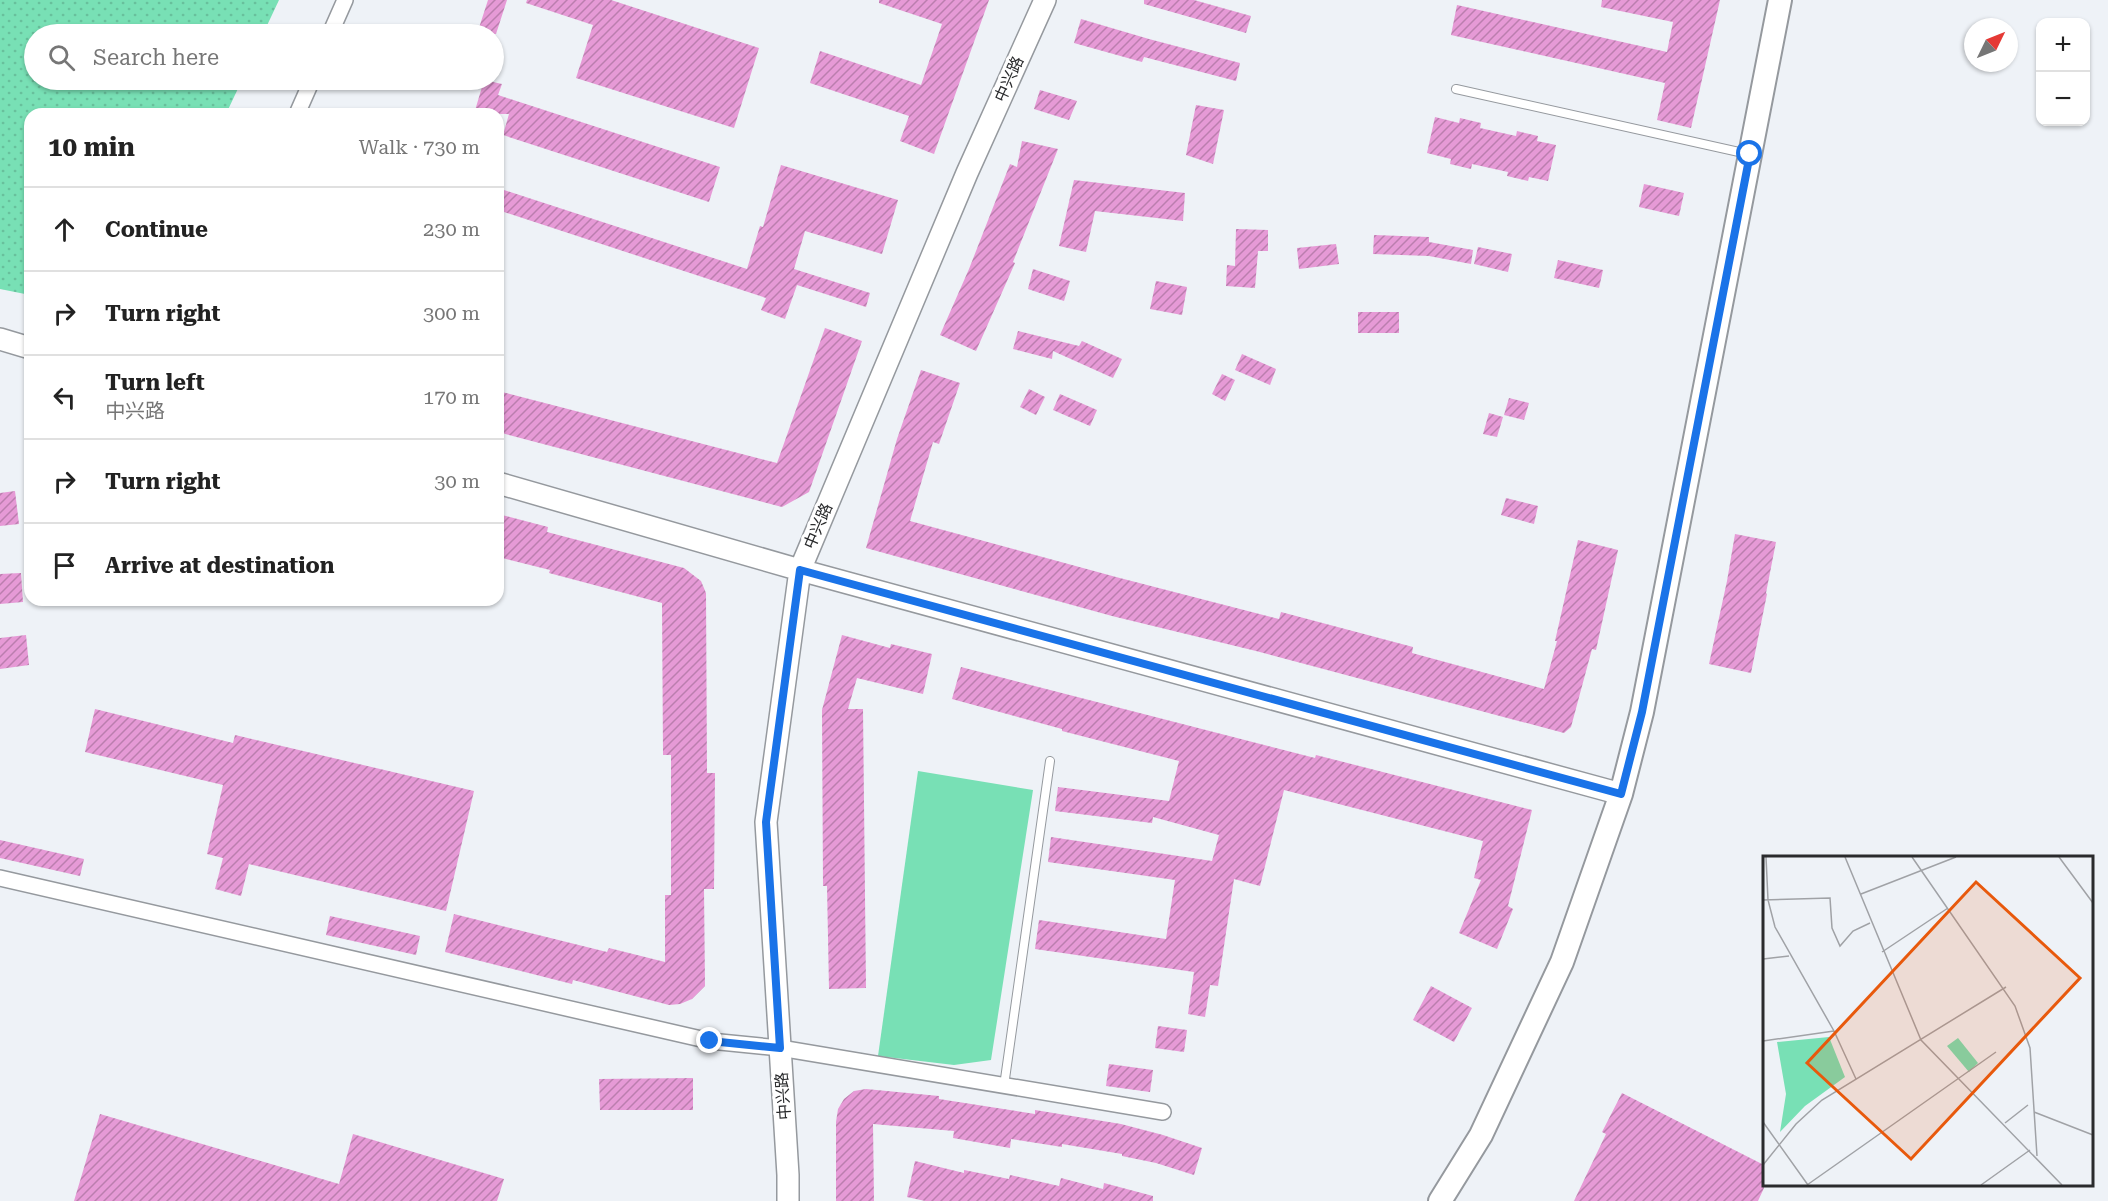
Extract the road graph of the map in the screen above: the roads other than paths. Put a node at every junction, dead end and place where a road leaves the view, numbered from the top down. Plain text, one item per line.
1 (345, 0) edge
2 (1045, 0) edge
3 (1780, 0) edge
4 (334, 24) edge
5 (1456, 89) dead end
6 (308, 90) edge
7 (300, 108) edge
8 (1750, 154) junction
9 (0, 339) edge
10 (24, 346) edge
11 (504, 485) edge
12 (800, 570) junction
13 (1050, 761) dead end
14 (1621, 794) junction
15 (0, 878) edge
16 (780, 1048) junction
17 (1004, 1086) junction
18 (1163, 1112) dead end
19 (788, 1201) edge
20 (1440, 1201) edge

1 - 4 street
2 - 12 main road, 中兴路
3 - 8 main road
5 - 8 lane
6 - 7 street
8 - 14 main road
9 - 10 main road
11 - 12 main road
12 - 14 main road
12 - 16 main road, 中兴路
13 - 17 lane
14 - 20 main road
15 - 16 street
16 - 17 street
16 - 19 main road, 中兴路
17 - 18 street

